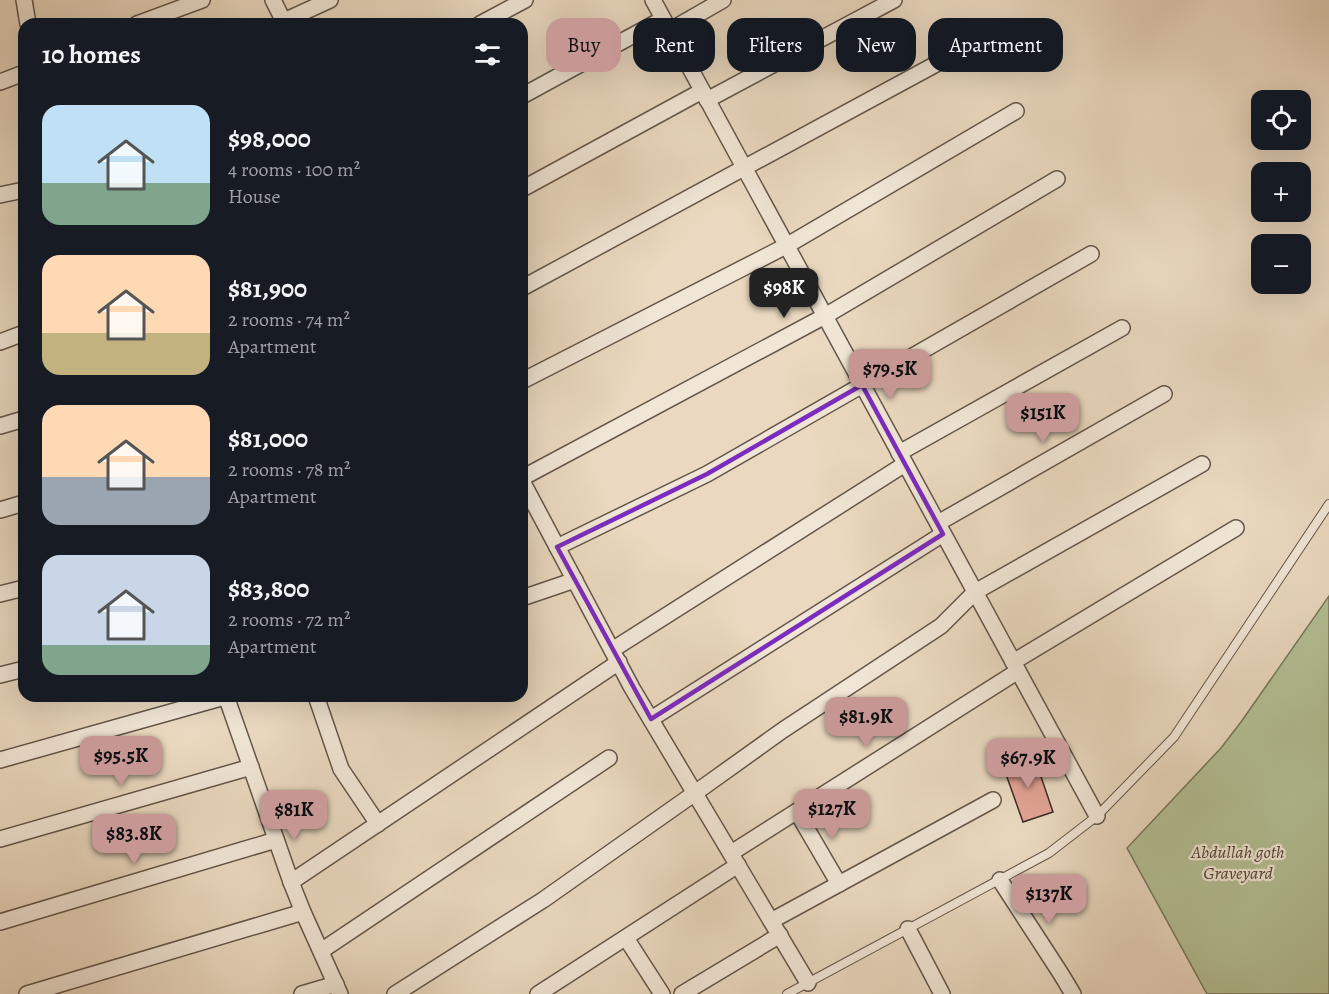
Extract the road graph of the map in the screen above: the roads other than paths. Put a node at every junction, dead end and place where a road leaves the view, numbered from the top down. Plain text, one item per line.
1 (24, 0) edge
2 (202, 0) edge
3 (273, 0) edge
4 (330, 0) edge
5 (525, 0) edge
6 (653, 0) edge
7 (723, 0) edge
8 (894, 0) edge
9 (27, 18) edge
10 (153, 18) edge
11 (282, 18) edge
12 (294, 18) edge
13 (491, 18) edge
14 (662, 18) edge
15 (682, 18) edge
16 (633, 41) edge
17 (928, 69) edge
18 (692, 72) edge
19 (18, 75) edge
20 (0, 82) edge
21 (528, 93) edge
22 (705, 95) junction
23 (1016, 111) dead end
24 (744, 169) junction
25 (1057, 179) dead end
26 (528, 186) edge
27 (18, 190) edge
28 (0, 195) edge
29 (786, 246) junction
30 (1091, 254) dead end
31 (528, 285) edge
32 (825, 316) junction
33 (1122, 328) dead end
34 (18, 335) edge
35 (0, 342) edge
36 (528, 378) edge
37 (862, 385) junction
38 (1164, 394) dead end
39 (18, 421) edge
40 (0, 426) edge
41 (902, 458) junction
42 (1202, 464) dead end
43 (528, 476) edge
44 (1329, 504) edge
45 (18, 505) edge
46 (529, 509) edge
47 (0, 510) edge
48 (1236, 528) dead end
49 (940, 529) junction
50 (558, 547) junction
51 (575, 580) junction
52 (18, 590) edge
53 (975, 592) junction
54 (0, 594) edge
55 (528, 596) edge
56 (616, 656) junction
57 (1016, 667) junction
58 (18, 670) edge
59 (0, 675) edge
60 (205, 702) edge
61 (228, 702) edge
62 (318, 702) edge
63 (651, 719) junction
64 (609, 758) dead end
65 (0, 760) edge
66 (251, 767) junction
67 (695, 793) junction
68 (993, 800) dead end
69 (797, 812) junction
70 (1097, 816) junction
71 (378, 824) junction
72 (0, 839) edge
73 (276, 840) junction
74 (734, 859) junction
75 (1000, 879) junction
76 (291, 882) junction
77 (839, 884) junction
78 (303, 912) junction
79 (771, 921) junction
80 (0, 922) edge
81 (908, 929) junction
82 (780, 935) junction
83 (626, 938) junction
84 (321, 951) junction
85 (808, 983) junction
86 (338, 989) edge
87 (1068, 992) edge
88 (27, 994) edge
89 (302, 994) edge
90 (395, 994) edge
91 (538, 994) edge
92 (662, 994) edge
93 (682, 994) edge
94 (787, 994) edge
95 (942, 994) edge

1 - 9 street
2 - 10 street
3 - 11 street
4 - 12 street
5 - 13 street
6 - 14 street
7 - 15 street
8 - 22 street
16 - 21 street
17 - 24 street
18 - 22 street
19 - 20 street
22 - 24 street
22 - 26 street
23 - 29 street
24 - 29 street
24 - 31 street
25 - 32 street
27 - 28 street
29 - 32 street
29 - 36 street
30 - 37 street
32 - 37 street
32 - 43 street
33 - 41 street
34 - 35 street
37 - 41 street
37 - 50 street
38 - 49 street
39 - 40 street
41 - 49 street
41 - 56 street
42 - 53 street
44 - 70 lane
45 - 47 street
46 - 50 street
48 - 57 street
49 - 53 street
49 - 63 street
50 - 51 street
51 - 55 street
51 - 56 street
52 - 54 street
53 - 57 street
53 - 67 street
56 - 63 street
56 - 71 street
57 - 69 street
57 - 70 street
58 - 59 street
60 - 65 street
61 - 66 street
62 - 71 street
63 - 67 street
64 - 84 street
66 - 72 street
66 - 73 street
67 - 74 street
67 - 90 street
68 - 77 street
69 - 74 street
69 - 77 street
70 - 75 lane
71 - 76 street
73 - 76 street
73 - 80 street
74 - 79 street
74 - 83 street
75 - 81 lane
75 - 87 street
76 - 78 street
77 - 79 street
78 - 84 street
78 - 88 street
79 - 82 street
81 - 85 lane
81 - 95 street
82 - 85 street
82 - 93 street
83 - 91 street
83 - 92 street
84 - 86 street
85 - 94 lane
86 - 89 street

